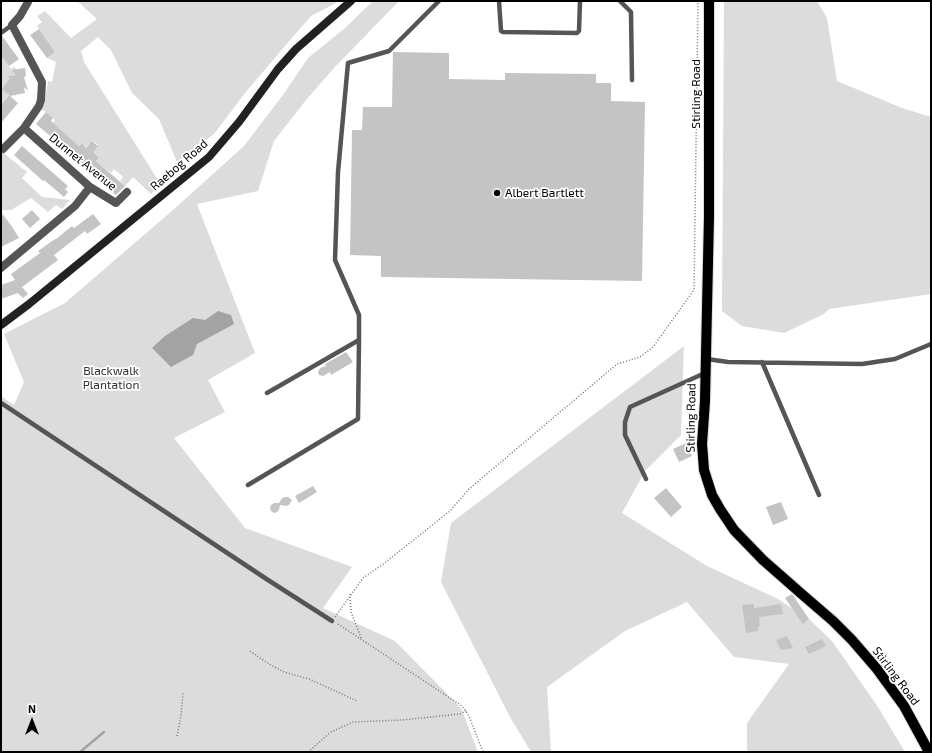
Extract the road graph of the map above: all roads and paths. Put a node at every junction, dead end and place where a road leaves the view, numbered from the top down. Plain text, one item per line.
1 (439, 1) edge
2 (499, 1) edge
3 (580, 1) edge
4 (620, 1) edge
5 (698, 1) edge
6 (709, 1) edge
7 (28, 2) edge
8 (349, 2) edge
9 (12, 25) junction
10 (1, 33) edge
11 (632, 80) dead end
12 (24, 128) junction
13 (3, 149) dead end
14 (90, 187) junction
15 (127, 192) dead end
16 (1, 268) edge
17 (1, 325) edge
18 (359, 340) junction
19 (931, 344) edge
20 (705, 359) junction
21 (762, 362) junction
22 (705, 373) junction
23 (267, 393) dead end
24 (1, 403) edge
25 (646, 479) dead end
26 (248, 485) dead end
27 (819, 495) dead end
28 (350, 594) junction
29 (332, 621) junction
30 (362, 640) junction
31 (250, 651) dead end
32 (183, 693) dead end
33 (357, 701) dead end
34 (466, 711) junction
35 (177, 736) dead end
36 (308, 752) edge
37 (483, 752) edge
38 (929, 752) edge

1 - 18 lane
2 - 3 lane
4 - 11 lane
5 - 28 path
6 - 20 main road, Stirling Road
7 - 9 street
8 - 17 main road, Raebog Road
9 - 10 lane
9 - 12 street
12 - 13 street
12 - 14 street, Dunnet Avenue
14 - 15 street, Dunnet Avenue
14 - 16 street
18 - 23 lane
18 - 26 lane
19 - 21 lane
20 - 21 lane
20 - 22 main road, Stirling Road
21 - 27 lane
22 - 25 lane
22 - 38 main road, Stirling Road
24 - 29 lane
28 - 29 path
28 - 30 path
29 - 30 path
30 - 34 path
31 - 33 path
32 - 35 path
34 - 36 path
34 - 37 path

